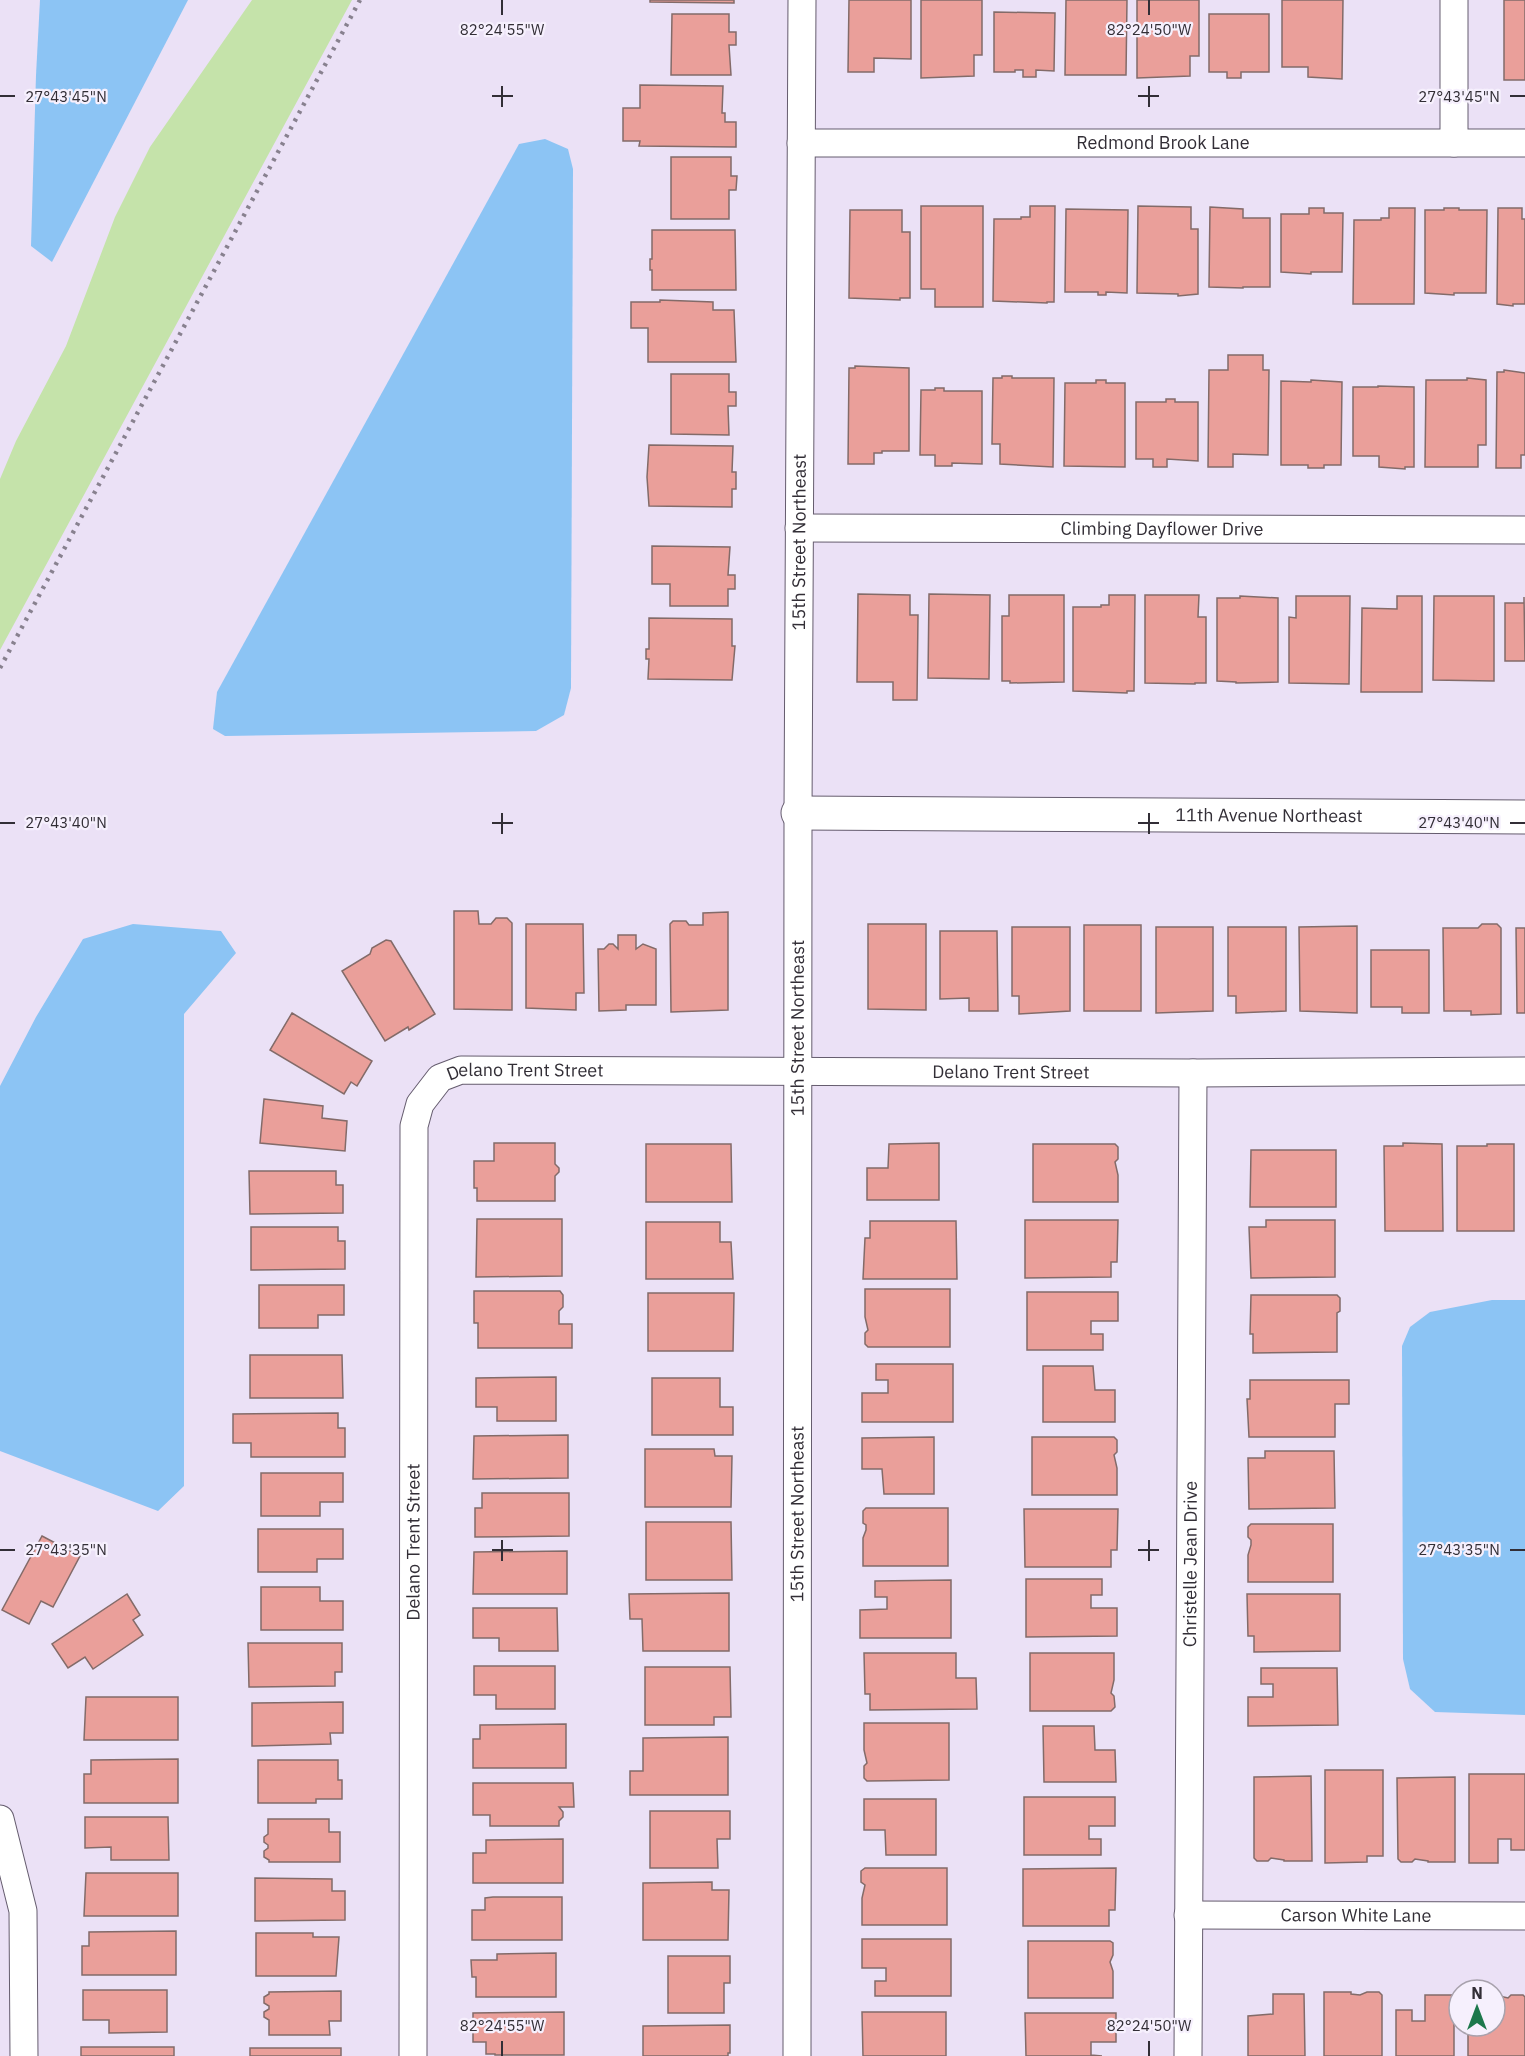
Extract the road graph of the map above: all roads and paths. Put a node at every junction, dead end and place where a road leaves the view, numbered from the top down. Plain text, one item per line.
1 (802, 0) edge
2 (1454, 0) edge
3 (801, 143) junction
4 (1454, 143) junction
5 (1525, 143) edge
6 (800, 528) junction
7 (1525, 530) edge
8 (798, 813) junction
9 (1525, 817) edge
10 (799, 1070) junction
11 (1525, 1071) edge
12 (1192, 1073) junction
13 (0, 1819) edge
14 (1188, 1915) junction
15 (1525, 1916) edge
16 (24, 2056) edge
17 (413, 2056) edge
18 (797, 2056) edge
19 (1188, 2056) edge

1 - 3 street, 15th Street Northeast
2 - 4 street
3 - 4 street, Redmond Brook Lane
3 - 6 street, 15th Street Northeast
4 - 5 street, Redmond Brook Lane
6 - 7 street, Climbing Dayflower Drive
6 - 8 street, 15th Street Northeast
8 - 9 street, 11th Avenue Northeast
8 - 10 street, 15th Street Northeast
10 - 12 street, Delano Trent Street
10 - 17 street, Delano Trent Street
10 - 18 street, 15th Street Northeast
11 - 12 street, Delano Trent Street
12 - 14 street, Christelle Jean Drive
13 - 16 street
14 - 15 street, Carson White Lane
14 - 19 street, Christelle Jean Drive

